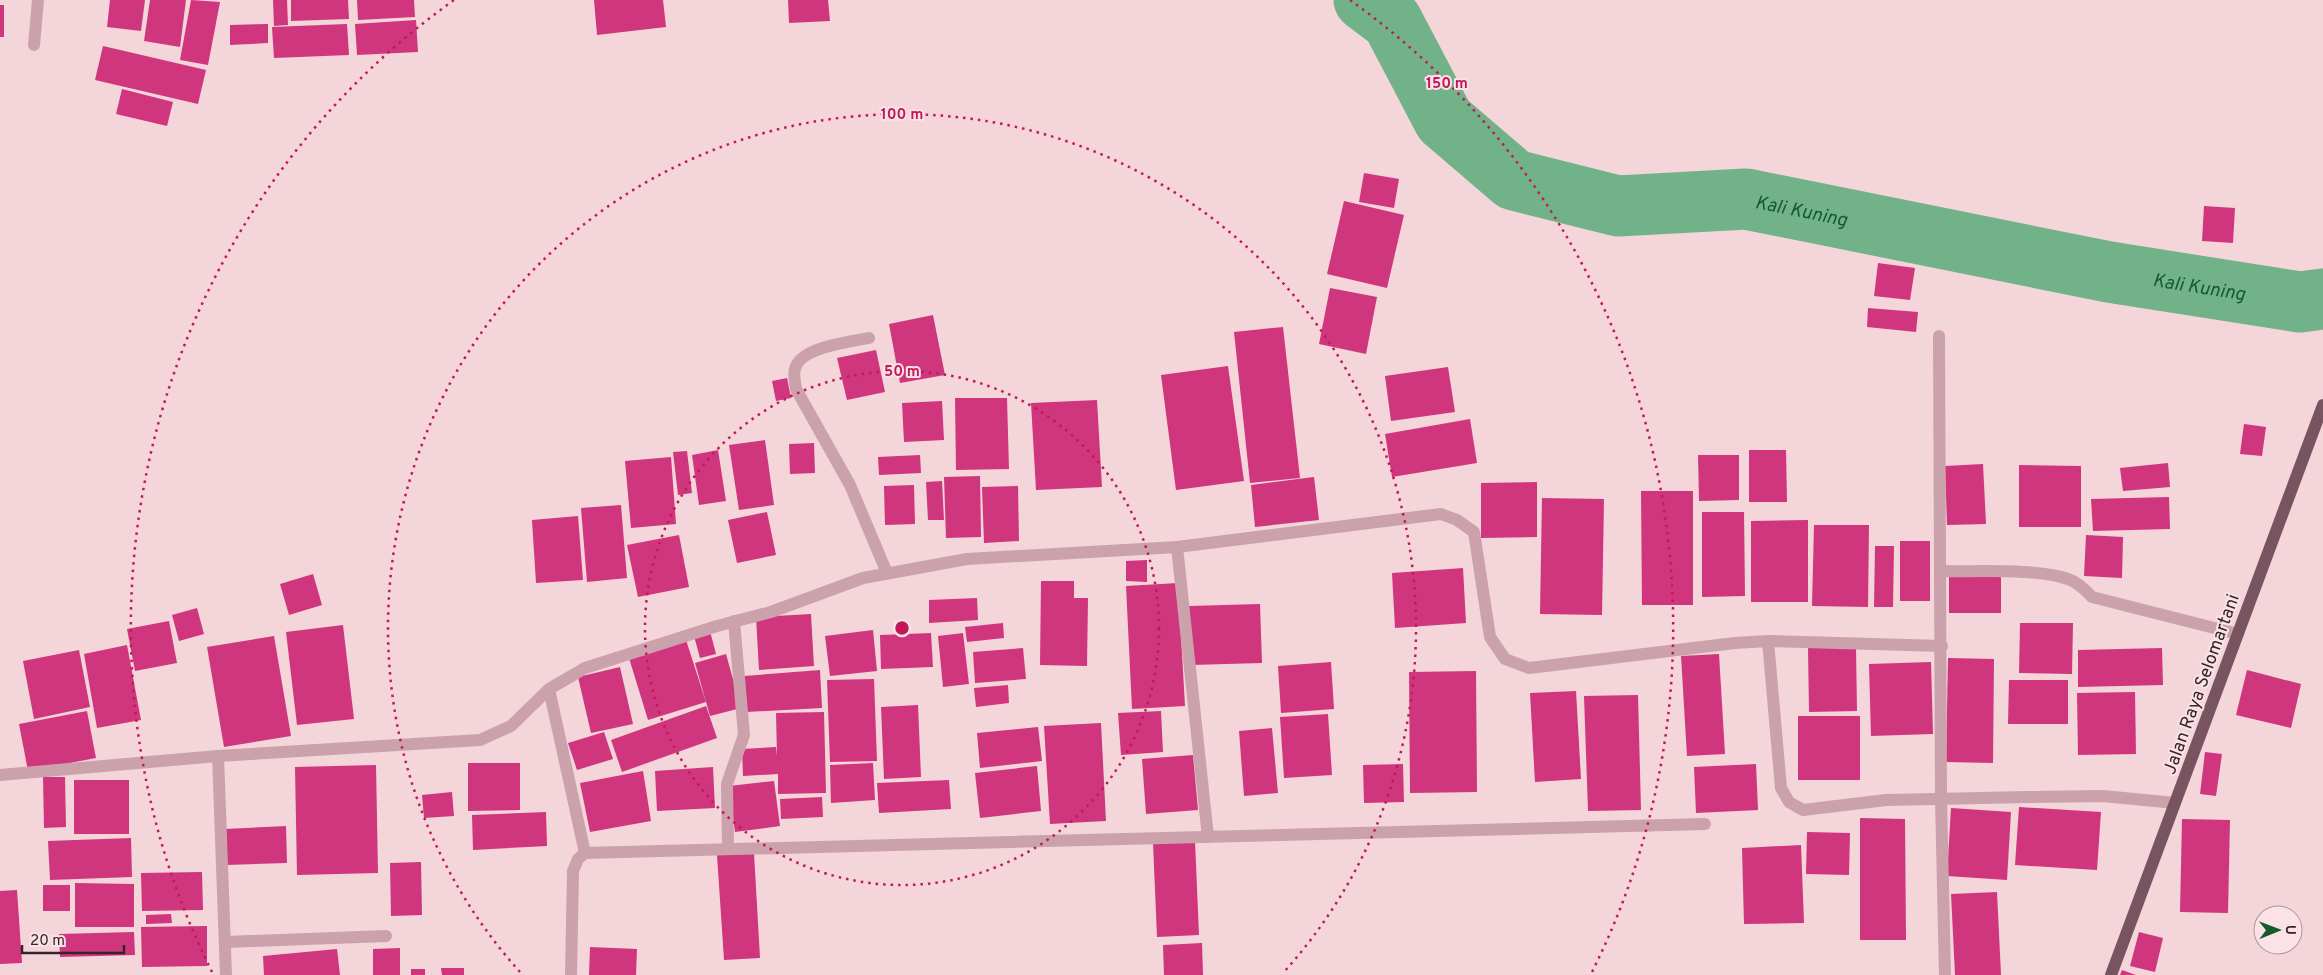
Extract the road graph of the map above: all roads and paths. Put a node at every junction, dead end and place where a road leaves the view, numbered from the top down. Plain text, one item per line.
1 (38, 0) edge
2 (34, 45) dead end
3 (1939, 336) dead end
4 (869, 338) dead end
5 (2323, 405) edge
6 (1177, 547) junction
7 (1942, 571) junction
8 (887, 573) junction
9 (734, 621) junction
10 (2238, 634) junction
11 (1768, 641) junction
12 (1942, 646) junction
13 (549, 689) junction
14 (218, 756) junction
15 (0, 775) edge
16 (1942, 799) junction
17 (2175, 803) junction
18 (1705, 824) dead end
19 (1208, 837) junction
20 (728, 849) junction
21 (585, 853) junction
22 (386, 936) dead end
23 (225, 942) junction
24 (226, 975) edge
25 (571, 975) edge
26 (1945, 975) edge
27 (2111, 975) edge

1 - 2 street
3 - 7 street
4 - 8 street
5 - 10 main road, Jalan Raya Selomartani
6 - 8 street
6 - 11 street
6 - 19 street
7 - 10 street
7 - 12 street
8 - 9 street
9 - 13 street
9 - 20 street
10 - 17 main road, Jalan Raya Selomartani
11 - 12 street
11 - 16 street
12 - 16 street
13 - 14 street
13 - 21 street
14 - 15 street
14 - 23 street
16 - 17 street
16 - 26 street
17 - 27 main road, Jalan Raya Selomartani
18 - 19 street
19 - 20 street
20 - 21 street
21 - 25 street
22 - 23 street
23 - 24 street

